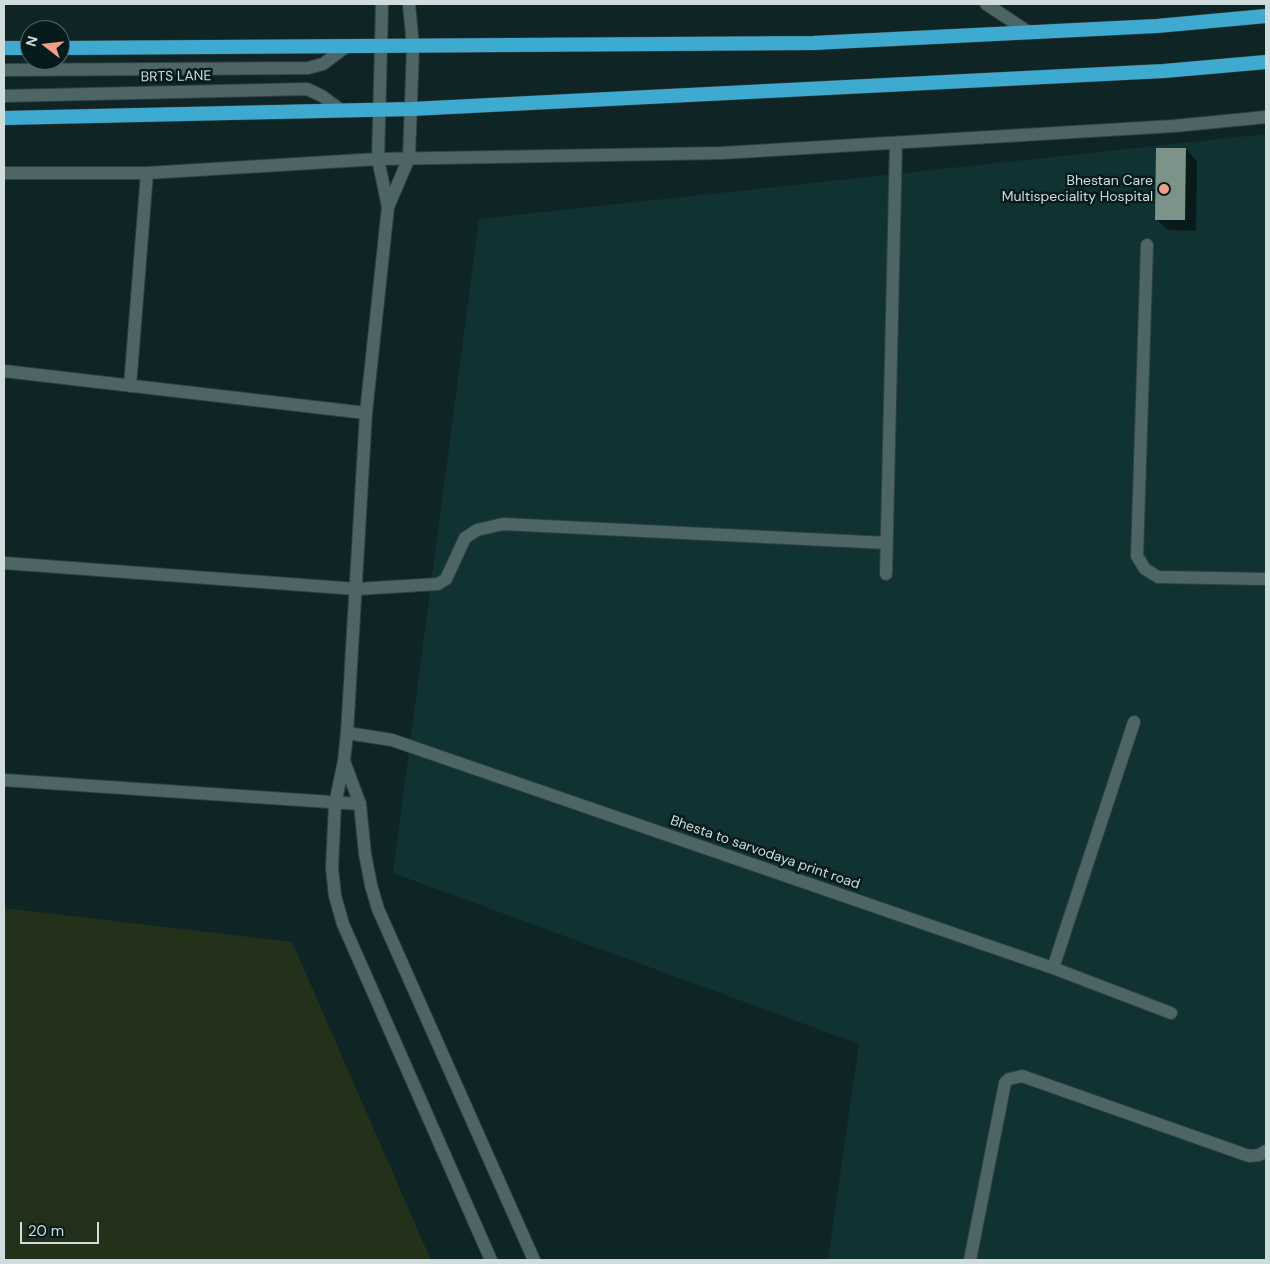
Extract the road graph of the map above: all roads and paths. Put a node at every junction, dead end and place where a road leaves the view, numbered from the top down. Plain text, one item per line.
1 (382, 4) edge
2 (409, 4) edge
3 (986, 4) edge
4 (1266, 16) edge
5 (1030, 32) junction
6 (347, 46) junction
7 (382, 46) junction
8 (413, 47) junction
9 (4, 48) edge
10 (20, 48) edge
11 (70, 48) edge
12 (1266, 62) edge
13 (4, 70) edge
14 (4, 96) edge
15 (411, 109) junction
16 (381, 110) junction
17 (342, 111) junction
18 (1266, 117) edge
19 (4, 118) edge
20 (896, 143) junction
21 (409, 158) junction
22 (378, 159) junction
23 (4, 173) edge
24 (147, 173) junction
25 (388, 207) junction
26 (1147, 245) dead end
27 (4, 371) edge
28 (130, 386) junction
29 (366, 414) junction
30 (887, 543) junction
31 (4, 563) edge
32 (886, 574) dead end
33 (1266, 579) edge
34 (357, 589) junction
35 (1134, 722) dead end
36 (347, 732) junction
37 (344, 760) junction
38 (4, 780) edge
39 (335, 804) junction
40 (360, 804) junction
41 (1053, 968) junction
42 (1170, 1014) dead end
43 (1266, 1150) edge
44 (491, 1260) edge
45 (534, 1260) edge
46 (970, 1260) edge

1 - 7 street
2 - 8 street
3 - 5 street
4 - 5 highway
5 - 8 highway
6 - 7 highway
6 - 11 highway
6 - 13 street
7 - 8 highway
7 - 16 street
8 - 15 street
9 - 10 highway
12 - 15 highway
14 - 17 street, BRTS LANE
15 - 16 highway
15 - 21 street
16 - 17 highway
16 - 22 street
17 - 19 highway
18 - 20 street
20 - 21 street
20 - 30 street
21 - 22 street
21 - 25 street
22 - 24 street
22 - 25 street
23 - 24 street
24 - 28 street
25 - 29 street
26 - 33 street
27 - 28 street
28 - 29 street
29 - 34 street
30 - 32 street
30 - 34 street
31 - 34 street
34 - 36 street
35 - 41 street
36 - 37 street
36 - 41 street, Bhesta to sarvodaya print road
37 - 39 street
37 - 40 street
38 - 39 street
39 - 40 street
39 - 44 street
40 - 45 street
41 - 42 street, Bhesta to sarvodaya print road
43 - 46 street

